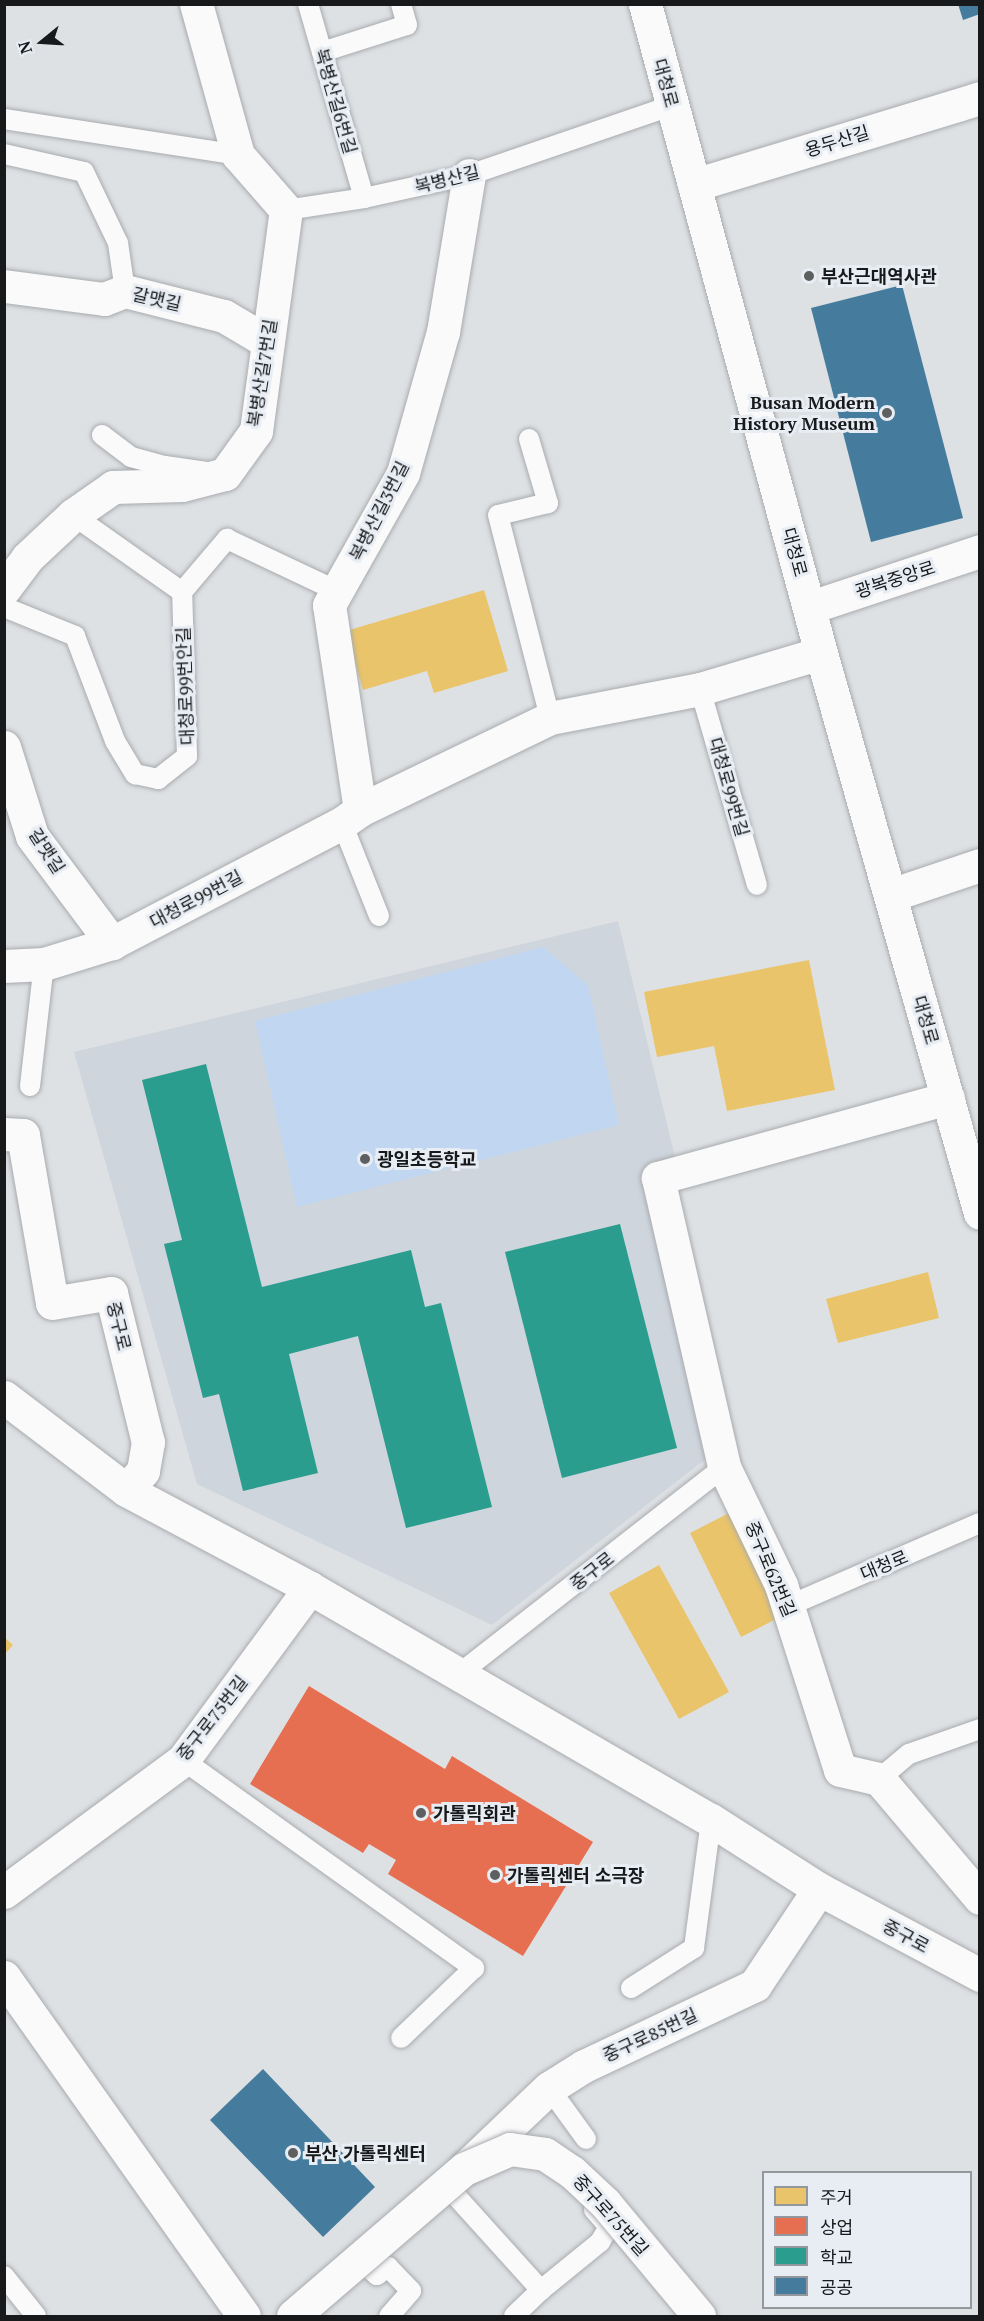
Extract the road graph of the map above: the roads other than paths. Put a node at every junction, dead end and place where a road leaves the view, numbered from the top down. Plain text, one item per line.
1 (196, 4) edge
2 (308, 4) edge
3 (401, 4) edge
4 (645, 4) edge
5 (322, 52) junction
6 (980, 98) edge
7 (672, 105) junction
8 (4, 119) edge
9 (4, 154) edge
10 (238, 155) junction
11 (469, 175) junction
12 (694, 184) junction
13 (364, 198) junction
14 (286, 210) junction
15 (4, 286) edge
16 (125, 291) junction
17 (268, 342) junction
18 (102, 435) dead end
19 (529, 439) dead end
20 (225, 474) junction
21 (73, 515) junction
22 (980, 551) edge
23 (4, 589) edge
24 (337, 591) junction
25 (182, 592) junction
26 (4, 607) edge
27 (810, 607) junction
28 (821, 653) junction
29 (700, 689) junction
30 (550, 718) junction
31 (4, 747) edge
32 (351, 816) junction
33 (980, 865) edge
34 (758, 885) dead end
35 (891, 895) junction
36 (379, 916) dead end
37 (112, 943) junction
38 (44, 964) junction
39 (4, 966) edge
40 (30, 1086) dead end
41 (948, 1098) junction
42 (4, 1134) edge
43 (977, 1194) edge
44 (4, 1397) edge
45 (724, 1467) junction
46 (126, 1490) junction
47 (980, 1523) edge
48 (310, 1588) junction
49 (788, 1606) junction
50 (459, 1674) junction
51 (980, 1729) edge
52 (183, 1760) junction
53 (879, 1779) junction
54 (711, 1820) junction
55 (819, 1889) junction
56 (5, 1890) edge
57 (980, 1898) edge
58 (980, 1975) edge
59 (4, 1977) edge
60 (631, 1988) dead end
61 (401, 2038) dead end
62 (549, 2088) junction
63 (586, 2139) dead end
64 (584, 2171) dead end
65 (455, 2177) junction
66 (359, 2259) junction
67 (4, 2276) edge
68 (541, 2290) junction
69 (36, 2316) edge
70 (244, 2316) edge
71 (293, 2316) edge
72 (389, 2316) edge
73 (514, 2316) edge
74 (699, 2316) edge

1 - 10 street
2 - 5 lane, 복병산길6번길
3 - 5 lane
4 - 7 street, 대청로
5 - 13 lane, 복병산길6번길
6 - 12 street, 용두산길
7 - 11 lane, 복병산길
7 - 12 street, 대청로
8 - 10 lane
9 - 16 lane
10 - 14 street
11 - 13 lane, 복병산길
11 - 24 street, 복병산길3번길
12 - 27 street, 대청로
13 - 14 lane, 복병산길
14 - 17 street, 복병산길7번길
15 - 16 street, 갈맷길
16 - 17 street, 갈맷길
17 - 20 street, 복병산길7번길
18 - 20 lane
19 - 30 lane
20 - 21 street
21 - 23 street
21 - 25 lane
22 - 27 street, 광복중앙로
24 - 25 lane
24 - 32 street, 복병산길3번길
25 - 26 lane, 대청로99번안길
27 - 28 street, 대청로
28 - 29 street, 대청로99번길
28 - 35 street, 대청로
29 - 30 street, 대청로99번길
29 - 34 lane, 대청로99번길
30 - 32 street, 대청로99번길
31 - 37 street, 갈맷길
32 - 36 lane
32 - 37 street, 대청로99번길
33 - 35 street
35 - 41 street, 대청로
37 - 38 street, 대청로99번길
38 - 39 street, 대청로99번길
38 - 40 lane
41 - 43 street, 대청로
41 - 45 street, 중구로62번길
42 - 46 street, 중구로
44 - 46 street, 중구로
45 - 49 street, 중구로62번길
45 - 50 lane, 중구로
46 - 48 street, 중구로
47 - 49 lane, 대청로
48 - 50 street, 중구로
48 - 52 street, 중구로75번길
49 - 53 street, 중구로62번길
50 - 54 street, 중구로
51 - 53 lane
52 - 56 street, 중구로75번길
52 - 61 lane
53 - 57 street
54 - 55 street, 중구로
54 - 60 lane
55 - 58 street, 중구로
55 - 62 street, 중구로85번길
59 - 70 street
62 - 63 lane
62 - 65 street, 중구로85번길
64 - 68 lane
65 - 66 street, 중구로75번길, bridge
65 - 68 lane
65 - 74 street, 중구로75번길, bridge
66 - 71 street, 중구로75번길, bridge
66 - 72 lane
67 - 69 lane
68 - 73 lane

